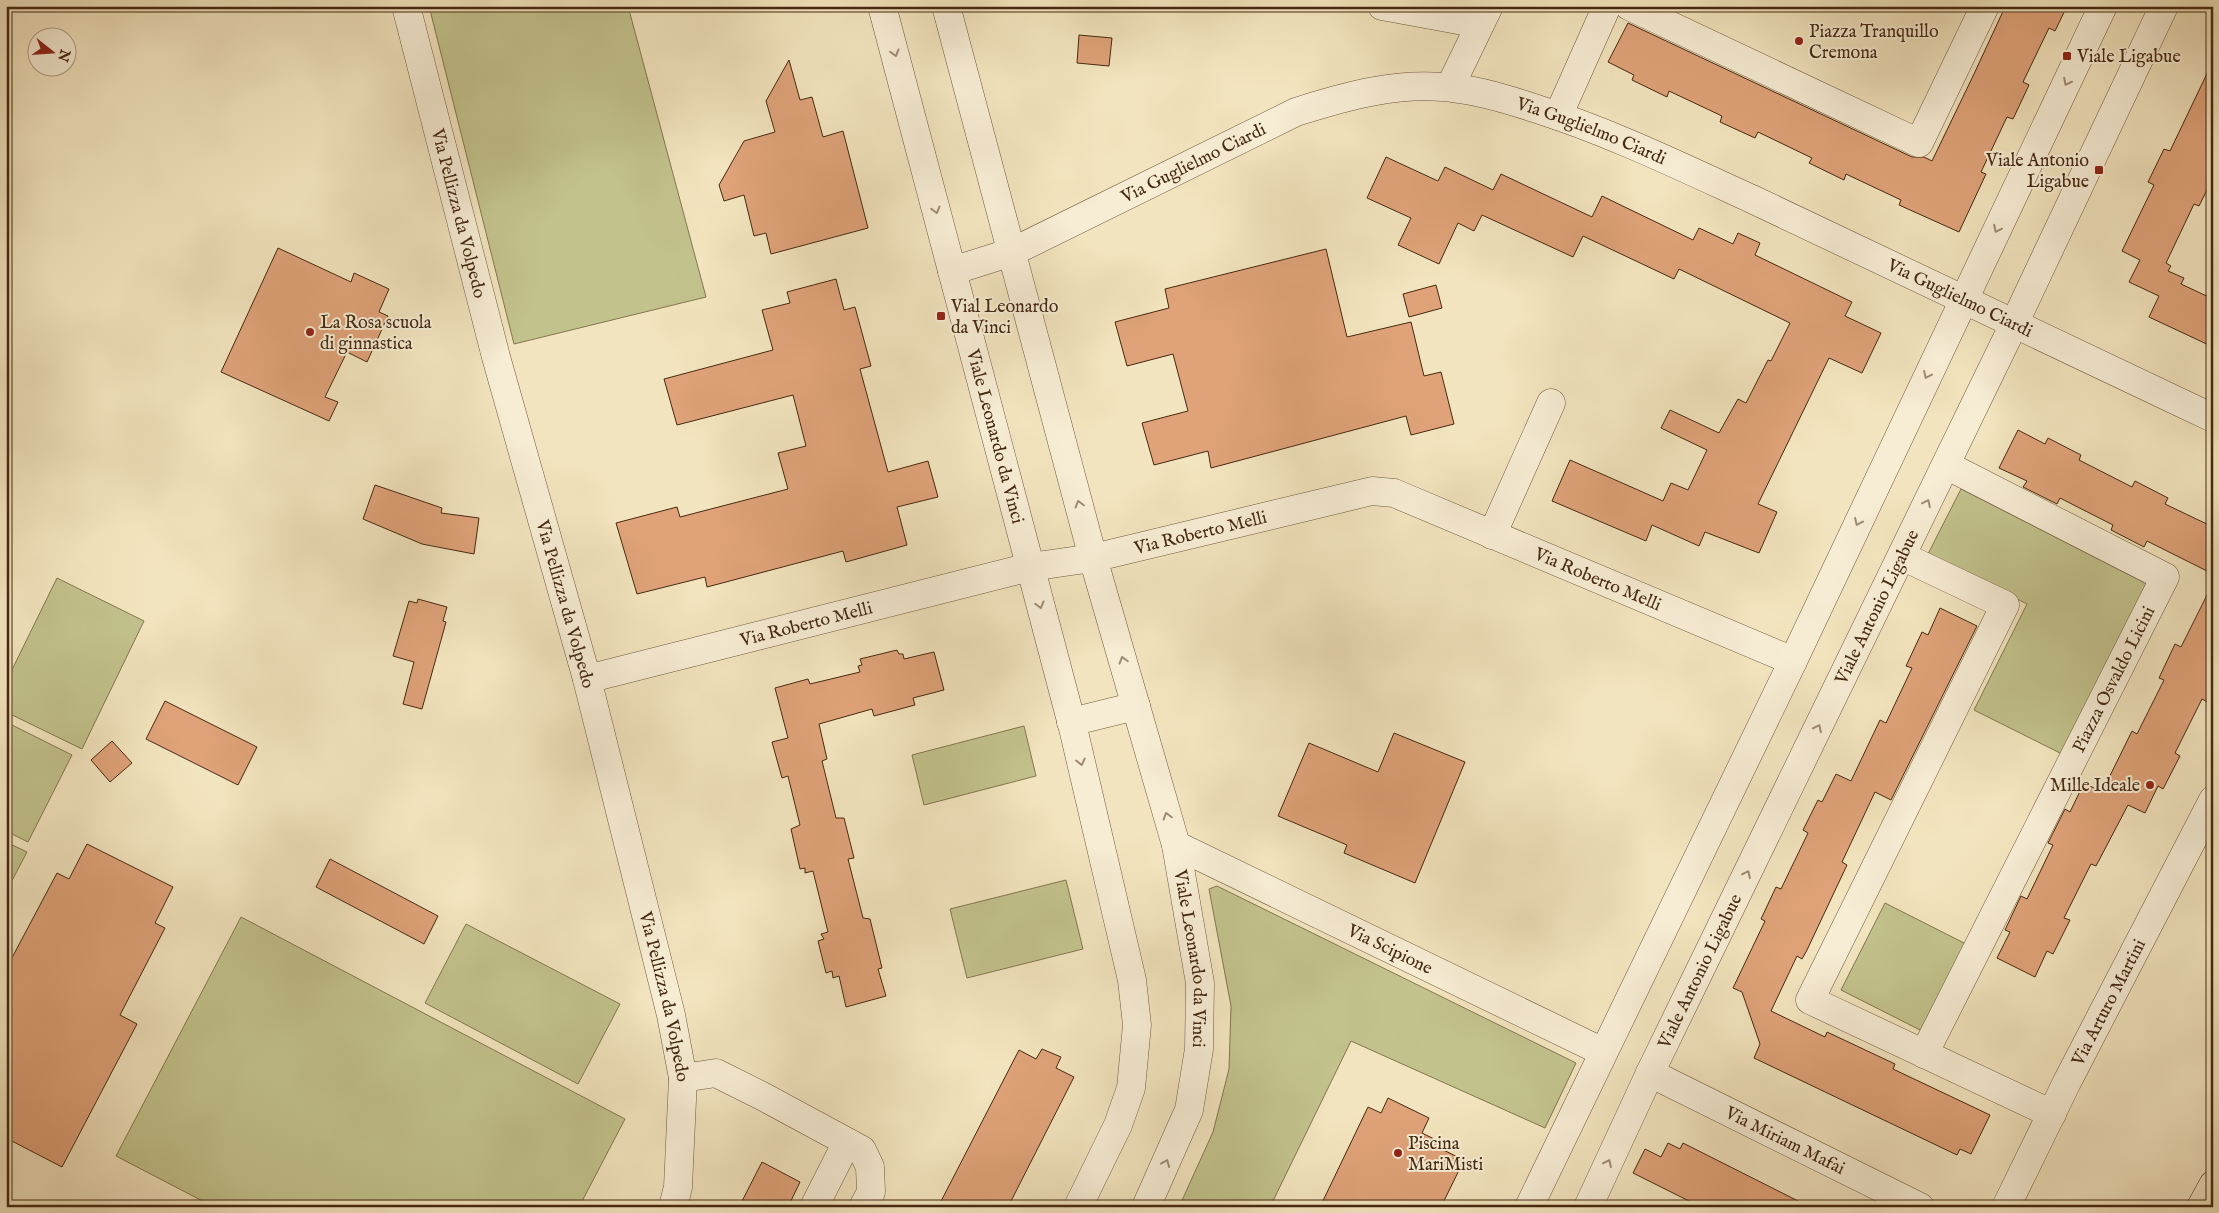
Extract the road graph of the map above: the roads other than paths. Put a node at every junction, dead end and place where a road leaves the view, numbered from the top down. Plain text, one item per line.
1 (406, 6) edge
2 (882, 6) edge
3 (946, 6) edge
4 (1382, 6) edge
5 (1607, 6) edge
6 (1630, 6) edge
7 (1985, 6) edge
8 (2103, 6) edge
9 (2164, 6) edge
10 (1484, 15) edge
11 (1450, 87) junction
12 (1558, 116) junction
13 (1012, 252) junction
14 (952, 271) junction
15 (1964, 298) junction
16 (2014, 324) junction
17 (1551, 403) dead end
18 (2213, 418) edge
19 (1946, 464) junction
20 (1492, 535) junction
21 (1902, 556) junction
22 (1094, 558) junction
23 (1030, 567) junction
24 (1793, 661) junction
25 (587, 680) junction
26 (1136, 706) junction
27 (1071, 722) junction
28 (2213, 800) edge
29 (1176, 845) junction
30 (1603, 1052) junction
31 (1924, 1054) junction
32 (1650, 1073) junction
33 (683, 1078) junction
34 (2052, 1114) junction
35 (847, 1142) junction
36 (2213, 1185) edge
37 (673, 1207) edge
38 (814, 1207) edge
39 (863, 1207) edge
40 (1078, 1207) edge
41 (1146, 1207) edge
42 (1529, 1207) edge
43 (1588, 1207) edge
44 (1920, 1207) edge
45 (2006, 1207) edge
46 (2201, 1207) edge

1 - 25 street, Via Pellizza da Volpedo
2 -> 14 street, Viale Leonardo da Vinci
3 - 13 street, Viale Leonardo da Vinci
4 - 10 street
5 - 12 street
6 - 7 street
8 -> 15 street
9 - 16 street, Viale Antonio Ligabue
10 - 11 street
11 - 12 street, Via Guglielmo Ciardi
11 - 13 street, Via Guglielmo Ciardi
12 - 15 street, Via Guglielmo Ciardi
13 - 14 street, Via Guglielmo Ciardi
22 -> 13 street, Viale Leonardo da Vinci
14 - 23 street, Viale Leonardo da Vinci
15 - 16 street, Via Guglielmo Ciardi
15 -> 24 street
16 - 18 street, Via Guglielmo Ciardi
16 - 19 street, Viale Antonio Ligabue
17 - 20 street
21 -> 19 street, Viale Antonio Ligabue
19 - 31 street, Piazza Osvaldo Licini
20 - 22 street, Via Roberto Melli
20 - 24 street, Via Roberto Melli
21 - 31 street
32 -> 21 street, Viale Antonio Ligabue
22 - 23 street, Via Roberto Melli
26 -> 22 street, Viale Leonardo da Vinci
23 - 25 street, Via Roberto Melli
23 -> 27 street, Viale Leonardo da Vinci
24 - 30 street
25 - 33 street, Via Pellizza da Volpedo
26 - 27 street
29 -> 26 street, Viale Leonardo da Vinci
27 -> 40 street, Viale Leonardo da Vinci
28 - 34 street, Via Arturo Martini
29 - 30 street, Via Scipione
41 -> 29 street, Viale Leonardo da Vinci
30 - 42 street
31 - 34 street
43 -> 32 street, Viale Antonio Ligabue
32 - 44 street, Via Miriam Mafai
33 - 35 street
33 - 37 street, Via Pellizza da Volpedo
34 - 45 street, Via Arturo Martini
35 - 38 street
35 - 39 street
36 - 46 highway

